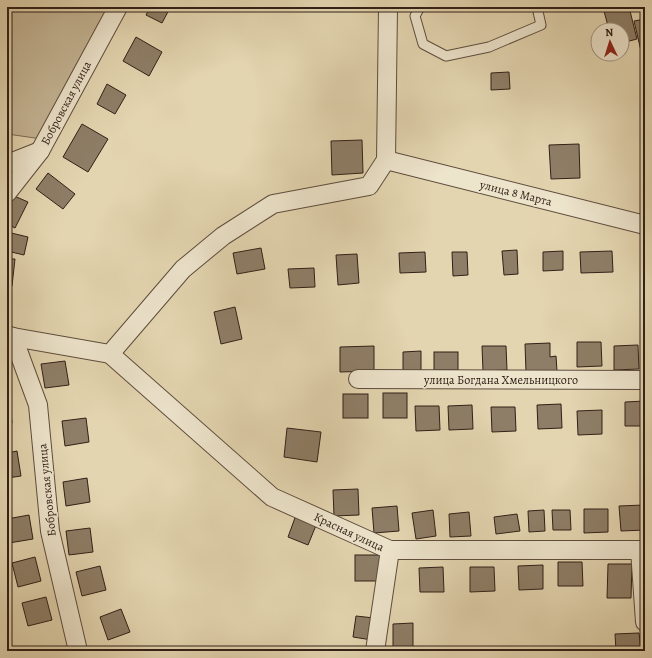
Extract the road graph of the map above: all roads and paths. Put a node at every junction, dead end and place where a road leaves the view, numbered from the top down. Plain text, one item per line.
1 (118, 7) edge
2 (388, 7) edge
3 (420, 7) edge
4 (537, 7) edge
5 (40, 151) junction
6 (386, 160) junction
7 (7, 164) edge
8 (7, 193) edge
9 (645, 225) edge
10 (10, 336) edge
11 (110, 354) junction
12 (358, 379) dead end
13 (645, 380) edge
14 (390, 550) junction
15 (642, 550) edge
16 (645, 622) edge
17 (78, 651) edge
18 (375, 651) edge

1 - 5 street, Бобровская улица
2 - 6 street
3 - 4 lane
5 - 7 street
5 - 8 street, Бобровская улица
6 - 9 street, улица 8 Марта
6 - 11 street
10 - 11 street
10 - 17 street, Бобровская улица
11 - 14 street, Красная улица
12 - 13 street, улица Богдана Хмельницкого
14 - 15 street, Красная улица
14 - 18 street
15 - 16 street

